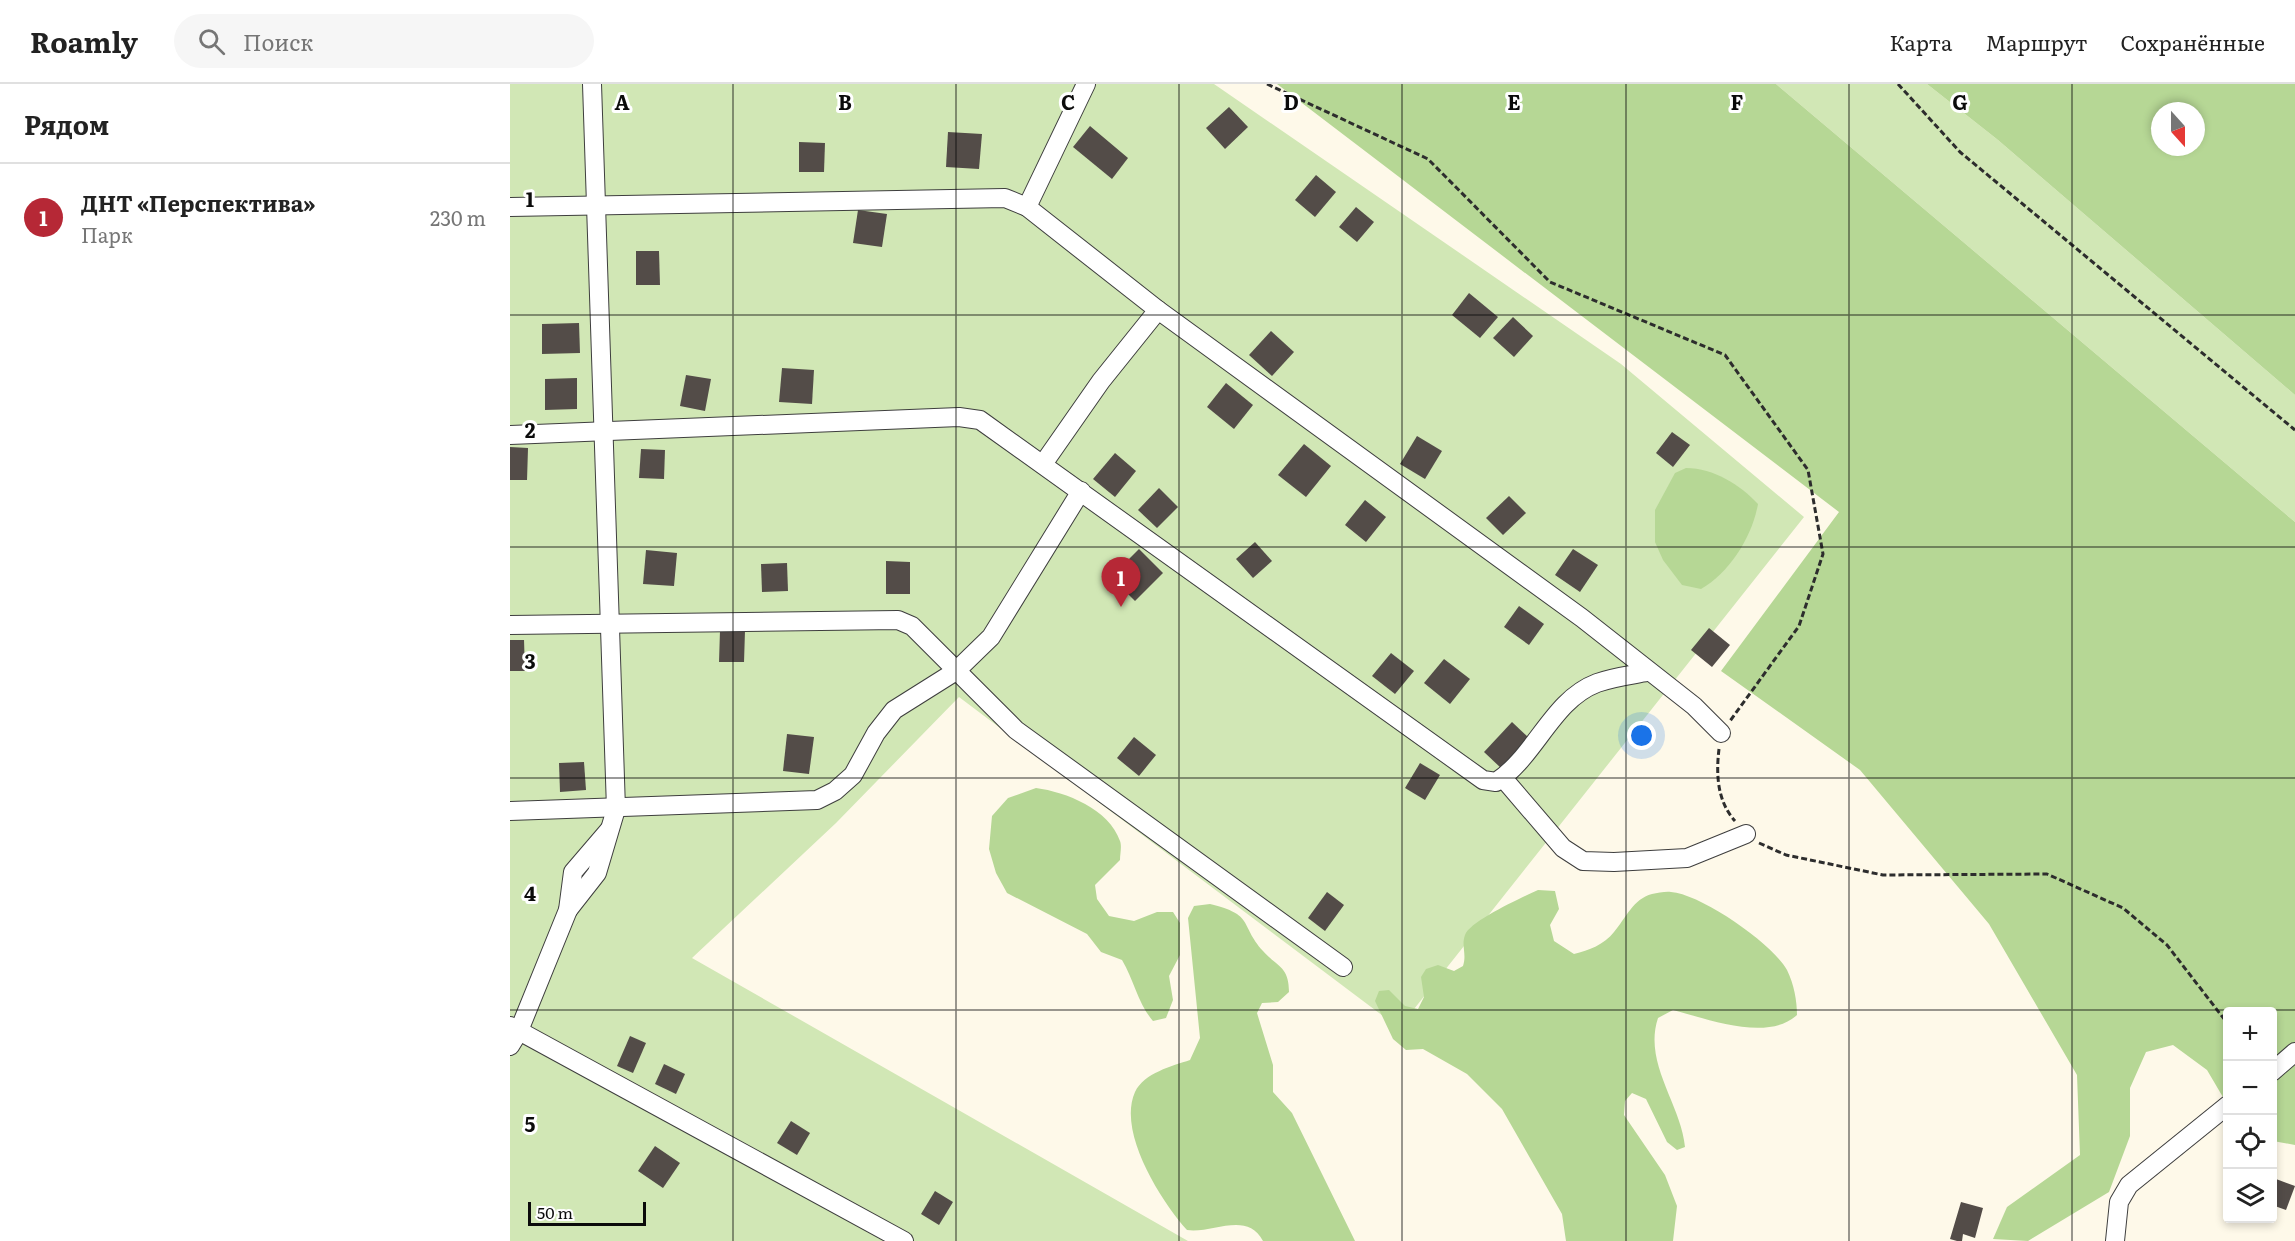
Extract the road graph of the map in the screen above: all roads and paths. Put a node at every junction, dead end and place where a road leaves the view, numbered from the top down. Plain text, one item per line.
1 (592, 84) edge
2 (1086, 84) edge
3 (1267, 84) edge
4 (1898, 84) edge
5 (595, 204) junction
6 (510, 207) edge
7 (1027, 207) junction
8 (1158, 310) junction
9 (2295, 430) edge
10 (602, 431) junction
11 (510, 435) edge
12 (1043, 464) junction
13 (1082, 491) junction
14 (609, 623) junction
15 (510, 625) edge
16 (956, 670) junction
17 (1647, 672) junction
18 (1721, 733) junction
19 (1503, 778) junction
20 (616, 809) junction
21 (510, 811) edge
22 (1746, 834) junction
23 (1343, 967) dead end
24 (2223, 1017) edge
25 (513, 1035) edge
26 (2295, 1052) edge
27 (2277, 1068) edge
28 (2223, 1109) edge
29 (904, 1241) edge
30 (2115, 1241) edge

1 - 5 street
2 - 7 street
3 - 18 path
4 - 9 path
5 - 6 street
5 - 7 street
5 - 10 street
7 - 8 street
8 - 12 street
8 - 17 street
10 - 11 street
10 - 12 street
10 - 14 street
12 - 13 street
13 - 16 street
13 - 19 street
14 - 15 street
14 - 16 street
14 - 20 street
16 - 20 street
16 - 23 street
17 - 18 street
17 - 19 street
18 - 22 path
19 - 22 street
20 - 21 street
20 - 25 street
22 - 24 path
25 - 29 street
26 - 27 street
28 - 30 street

